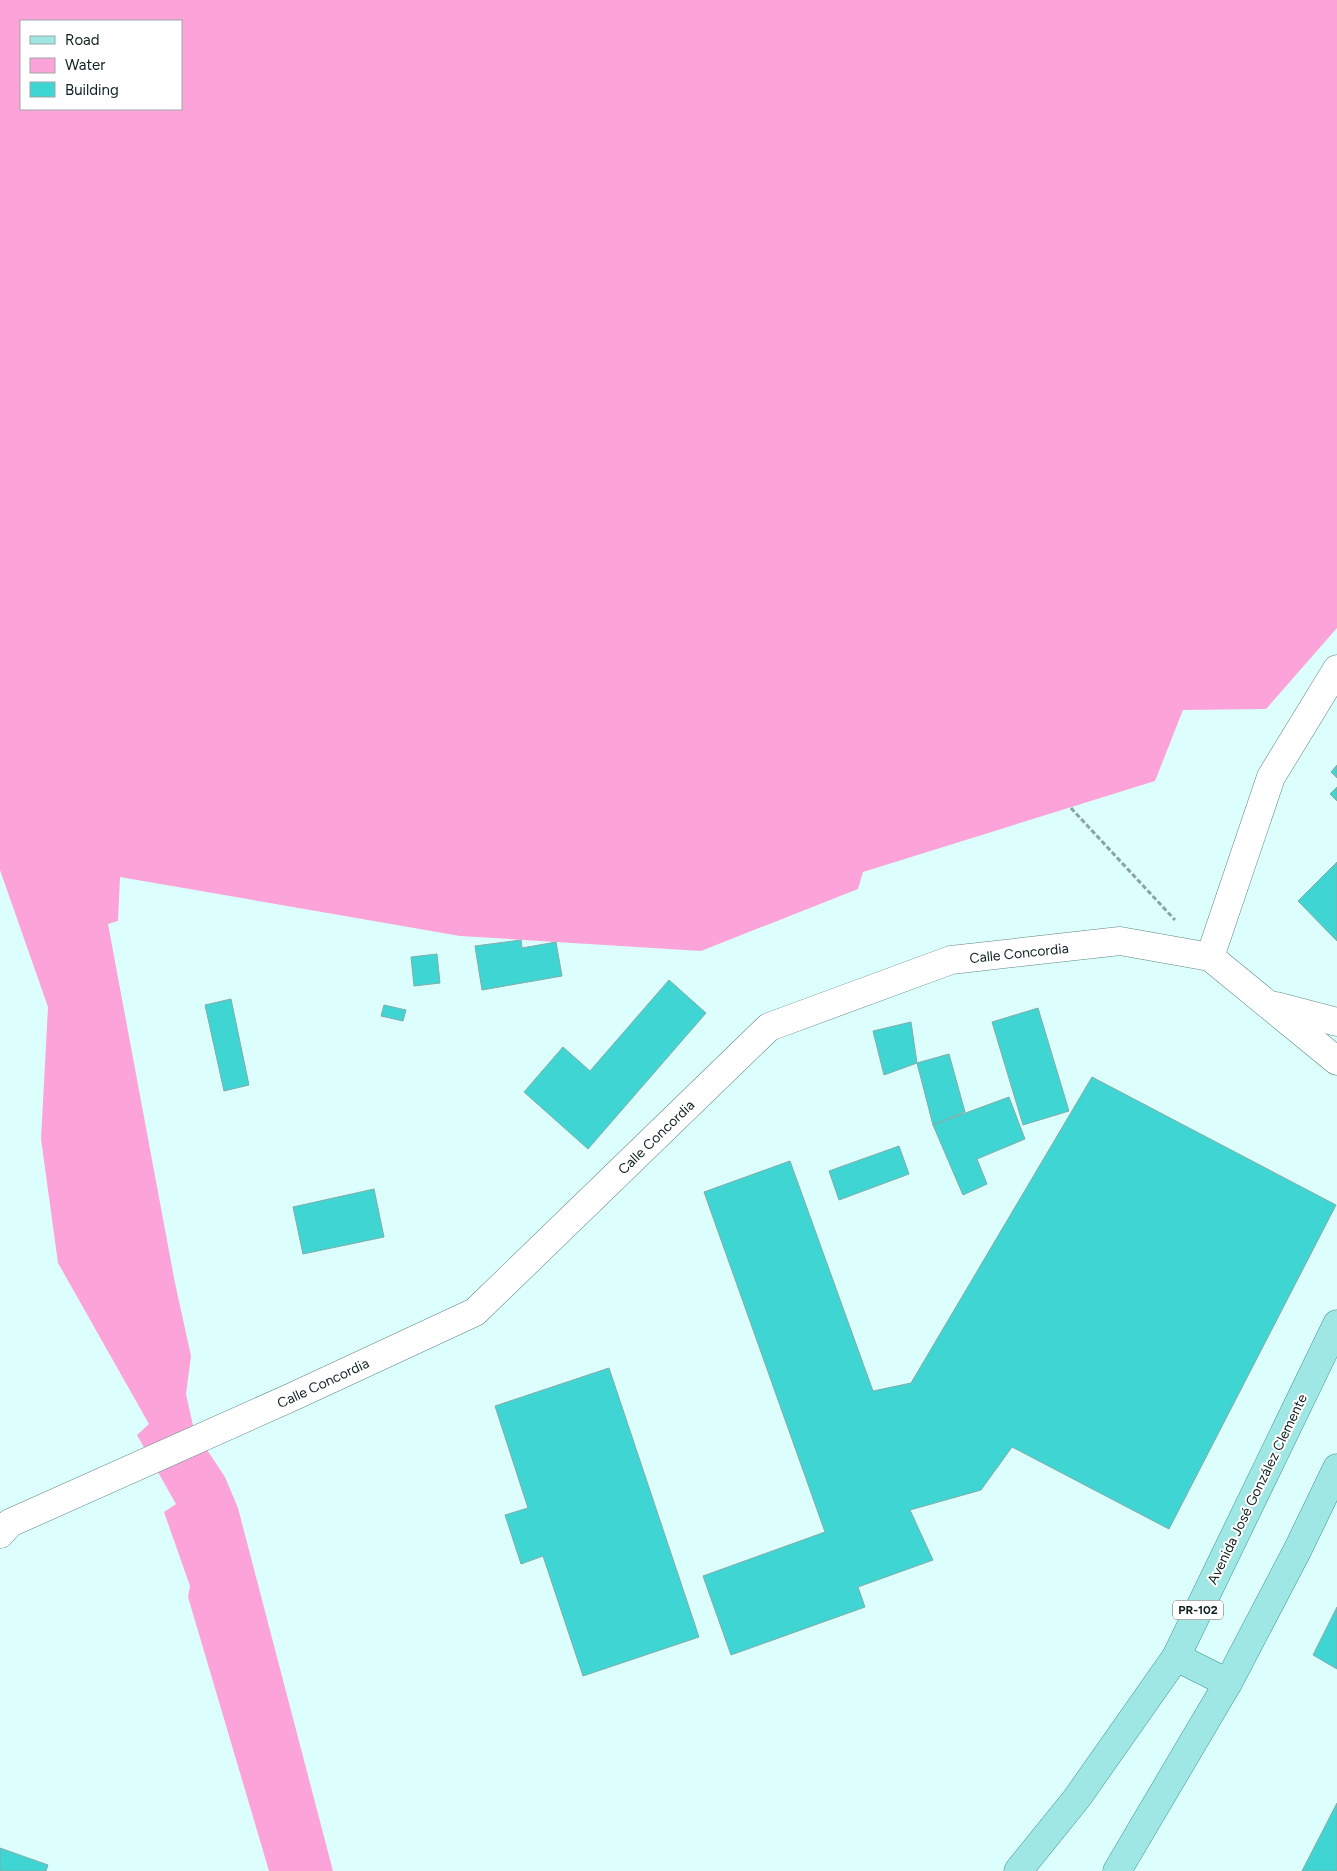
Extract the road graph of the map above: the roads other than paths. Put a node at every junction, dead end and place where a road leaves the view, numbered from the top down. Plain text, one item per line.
1 (1337, 669) edge
2 (1210, 957) junction
3 (1267, 1004) junction
4 (1337, 1022) edge
5 (1337, 1061) edge
6 (1337, 1324) edge
7 (1337, 1468) edge
8 (0, 1534) edge
9 (1176, 1657) junction
10 (1228, 1683) junction
11 (1018, 1871) edge
12 (1117, 1871) edge

1 - 2 street
2 - 3 street, Calle Concordia
2 - 8 street, Calle Concordia
3 - 4 street
3 - 5 street, Calle Concordia
6 - 9 main road, Avenida José González Clemente / PR-102
7 - 10 main road
9 - 10 main road
9 - 11 main road, Avenida José González Clemente / PR-102
10 - 12 main road

